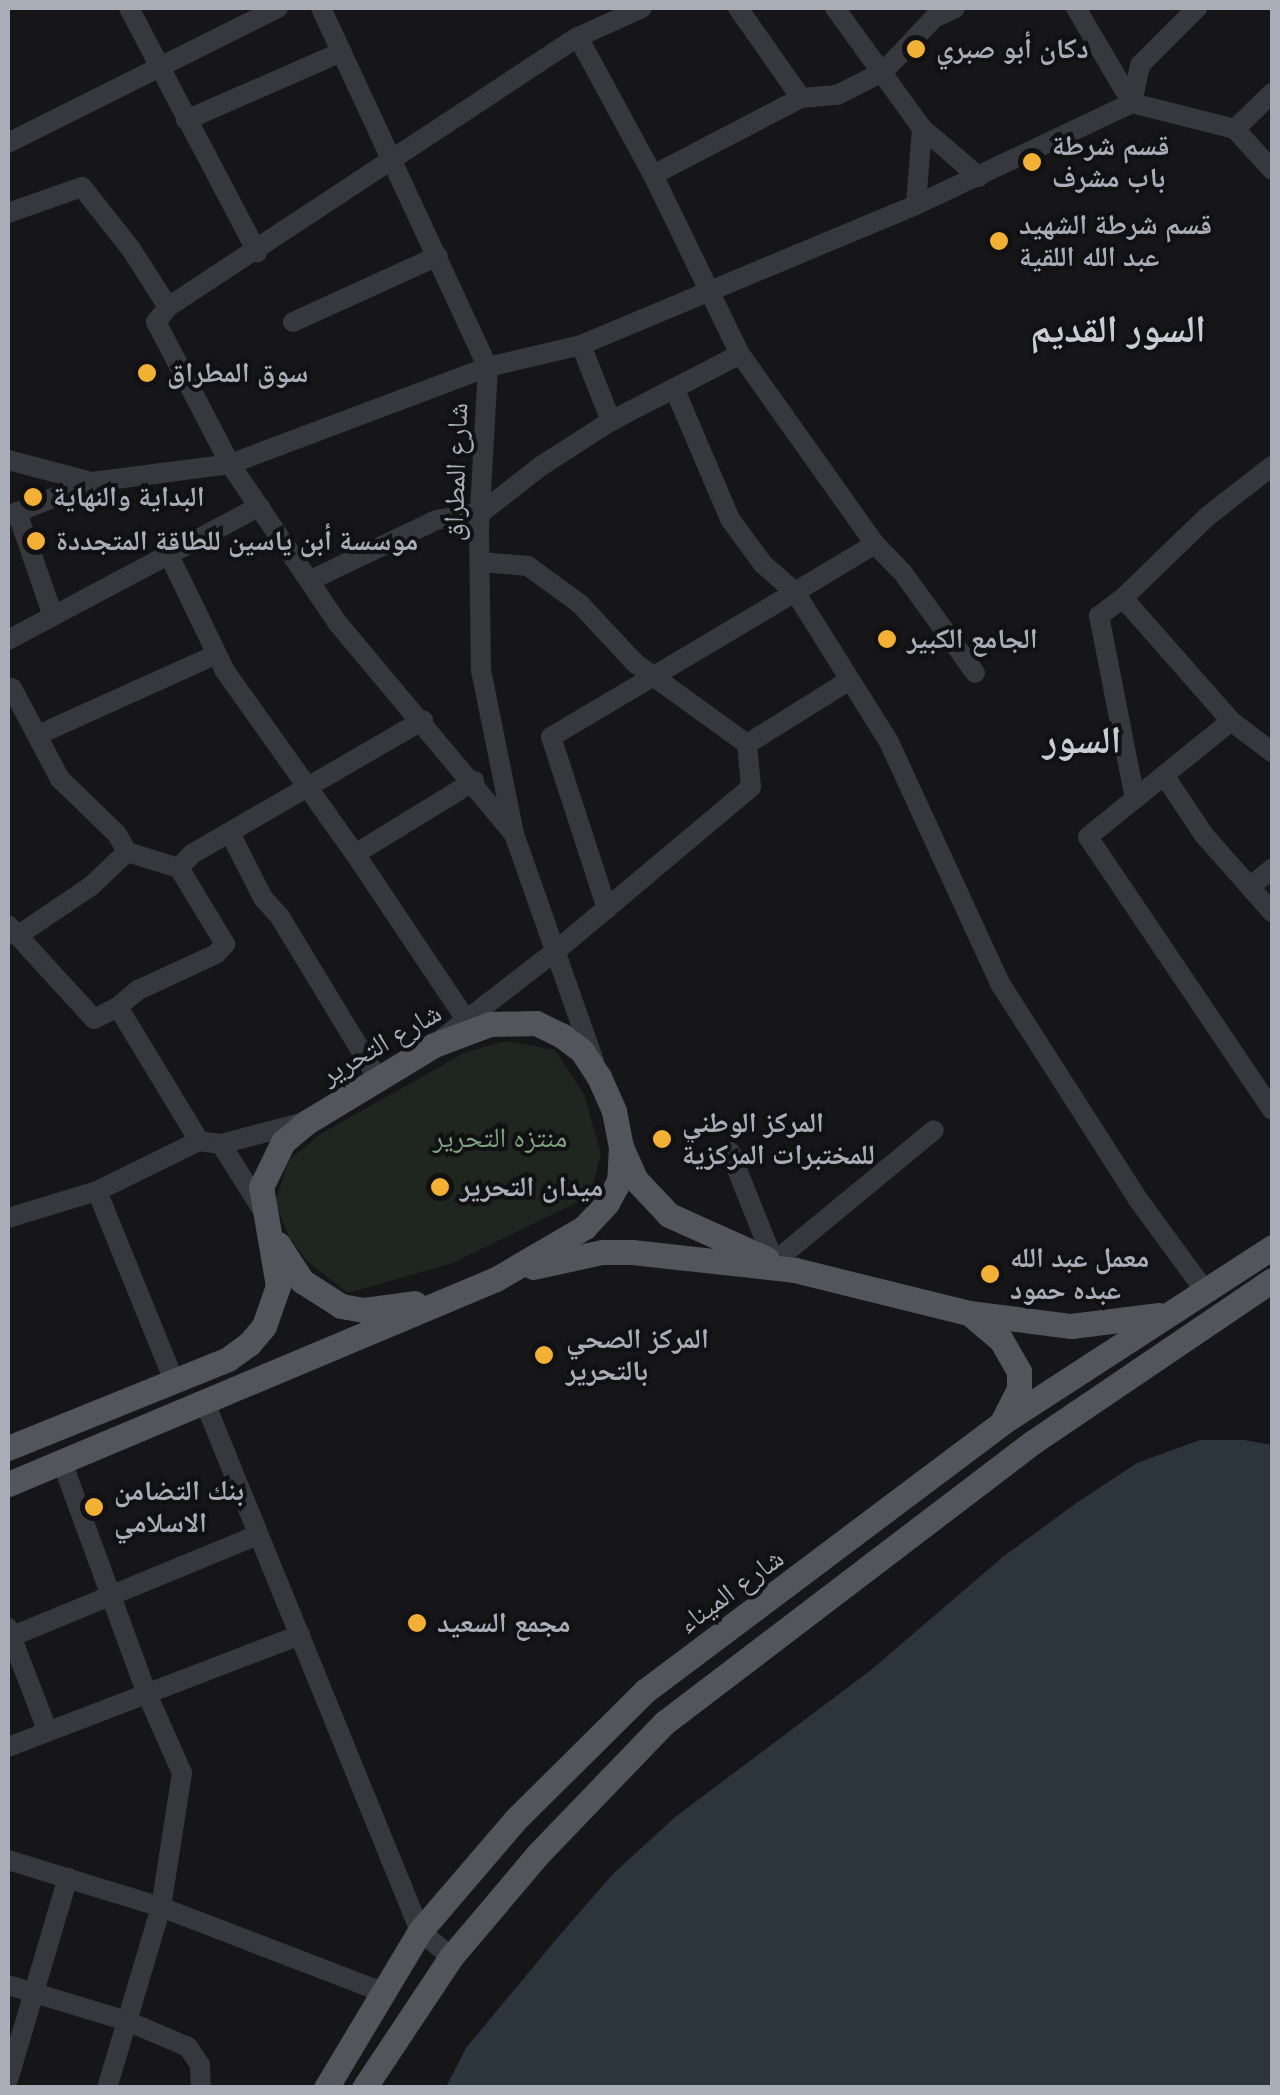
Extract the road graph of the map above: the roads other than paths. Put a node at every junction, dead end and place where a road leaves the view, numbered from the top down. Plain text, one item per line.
1 (128, 8) edge
2 (278, 8) edge
3 (320, 8) edge
4 (642, 8) edge
5 (738, 8) edge
6 (836, 8) edge
7 (955, 8) edge
8 (1076, 8) edge
9 (1198, 8) edge
10 (932, 13) edge
11 (578, 37) junction
12 (342, 52) junction
13 (162, 68) junction
14 (883, 72) junction
15 (1272, 94) edge
16 (800, 98) junction
17 (1132, 103) junction
18 (186, 120) junction
19 (922, 128) junction
20 (1235, 129) junction
21 (8, 144) edge
22 (391, 160) junction
23 (1272, 170) edge
24 (652, 175) junction
25 (978, 177) junction
26 (916, 205) junction
27 (8, 213) edge
28 (257, 252) junction
29 (438, 256) junction
30 (710, 294) junction
31 (168, 308) junction
32 (293, 322) dead end
33 (581, 345) junction
34 (740, 354) junction
35 (488, 367) junction
36 (674, 388) junction
37 (611, 421) junction
38 (8, 460) edge
39 (230, 464) junction
40 (1272, 466) edge
41 (92, 482) junction
42 (260, 506) junction
43 (482, 512) junction
44 (12, 514) edge
45 (875, 544) junction
46 (168, 553) junction
47 (480, 562) junction
48 (311, 580) junction
49 (795, 592) junction
50 (1123, 598) junction
51 (52, 613) junction
52 (8, 640) edge
53 (215, 655) junction
54 (975, 673) dead end
55 (652, 676) junction
56 (850, 680) junction
57 (9, 685) edge
58 (423, 720) junction
59 (1230, 721) junction
60 (40, 734) junction
61 (747, 744) junction
62 (1272, 752) edge
63 (1164, 775) junction
64 (474, 782) junction
65 (312, 789) junction
66 (1135, 798) junction
67 (514, 834) junction
68 (231, 836) junction
69 (127, 852) junction
70 (355, 854) junction
71 (179, 868) junction
72 (1272, 869) edge
73 (1252, 885) junction
74 (607, 908) junction
75 (1272, 912) edge
76 (12, 930) edge
77 (557, 950) junction
78 (118, 1007) junction
79 (468, 1024) junction
80 (599, 1076) junction
81 (378, 1079) junction
82 (1272, 1110) edge
83 (307, 1122) junction
84 (934, 1130) dead end
85 (210, 1142) junction
86 (621, 1146) junction
87 (730, 1152) dead end
88 (97, 1191) junction
89 (264, 1212) junction
90 (8, 1218) edge
91 (1272, 1247) edge
92 (784, 1266) junction
93 (496, 1278) junction
94 (1272, 1280) edge
95 (1206, 1291) junction
96 (460, 1294) junction
97 (969, 1314) junction
98 (1169, 1314) junction
99 (174, 1381) junction
100 (205, 1403) junction
101 (1002, 1422) junction
102 (8, 1448) edge
103 (62, 1462) junction
104 (8, 1484) edge
105 (258, 1534) junction
106 (111, 1595) junction
107 (9, 1634) edge
108 (300, 1635) junction
109 (147, 1694) junction
110 (48, 1732) junction
111 (8, 1747) edge
112 (8, 1860) edge
113 (68, 1878) junction
114 (160, 1907) junction
115 (420, 1932) junction
116 (451, 1957) junction
117 (8, 1985) edge
118 (383, 1992) junction
119 (36, 1994) junction
120 (127, 2021) junction
121 (8, 2080) edge
122 (107, 2088) edge
123 (202, 2088) edge
124 (326, 2088) edge
125 (364, 2088) edge

1 - 13 street
2 - 13 street
3 - 12 street
4 - 11 street
5 - 16 street
6 - 14 street
7 - 10 street
8 - 17 street
9 - 17 street
10 - 14 street
11 - 22 street
11 - 24 street
12 - 18 street
12 - 22 street
13 - 18 street
13 - 21 street
14 - 16 street
14 - 19 street
15 - 20 street
16 - 24 street
17 - 20 street
17 - 25 street
18 - 28 street
19 - 25 street
19 - 26 street
20 - 23 street
22 - 28 street
22 - 29 street
24 - 30 street
25 - 26 street
26 - 30 street
27 - 31 street
28 - 31 street
29 - 32 street
29 - 35 street
30 - 33 street
30 - 34 street
31 - 39 street
33 - 35 street
33 - 37 street
34 - 36 street
34 - 45 street
35 - 39 street, شارع المطراق
35 - 43 street, شارع المطراق
36 - 37 street
36 - 49 street
37 - 43 street
38 - 41 street, شارع المطراق
39 - 41 street, شارع المطراق
39 - 42 street
40 - 50 street
41 - 44 street
42 - 46 street
42 - 48 street
43 - 47 street, شارع المطراق
43 - 48 street
44 - 51 street
45 - 49 street
45 - 54 street
46 - 51 street
46 - 53 street
47 - 55 street
47 - 67 street, شارع المطراق
48 - 58 street
49 - 55 street
49 - 56 street
50 - 59 street
50 - 66 street
51 - 52 street
53 - 60 street
53 - 65 street
55 - 61 street
55 - 74 street
56 - 61 street
56 - 95 street
57 - 60 street
58 - 64 street
58 - 65 street
59 - 62 street
59 - 63 street
60 - 69 street
61 - 74 street
63 - 66 street
63 - 73 street
64 - 67 street
64 - 70 street
65 - 68 street
65 - 70 street
66 - 82 street
67 - 77 street, شارع المطراق
68 - 71 street
68 - 81 street
69 - 71 street
69 - 76 street
70 - 79 street
71 - 78 street
72 - 73 street
73 - 75 street
74 - 77 street
76 - 78 street
77 - 79 street
77 - 80 street, شارع المطراق
78 - 85 street
79 - 80 main road, شارع التحرير
79 - 81 main road, شارع التحرير
80 - 86 main road, شارع التحرير
81 - 83 main road, شارع التحرير
83 - 85 street
83 - 89 main road, شارع التحرير
84 - 92 street
85 - 88 street
85 - 89 street
86 - 92 main road
86 - 93 main road, شارع التحرير
87 - 92 street
88 - 90 street
88 - 99 street
89 - 96 main road
89 - 99 main road, شارع التحرير
91 - 95 main road, شارع الميناء
92 - 93 main road
92 - 97 main road
93 - 96 main road, شارع التحرير
94 - 116 main road
95 - 98 main road, شارع الميناء
96 - 100 main road, شارع التحرير
97 - 98 main road
97 - 101 main road
98 - 101 main road, شارع الميناء
99 - 102 main road, شارع التحرير
100 - 103 main road, شارع التحرير
100 - 105 street
101 - 115 main road, شارع الميناء
103 - 104 main road, شارع التحرير
103 - 106 street
105 - 106 street
105 - 108 street
106 - 107 street
106 - 109 street
107 - 110 street
108 - 109 street
108 - 115 street
109 - 110 street
109 - 114 street
110 - 111 street
112 - 113 street
113 - 114 street
113 - 119 street
114 - 118 street
114 - 120 street
115 - 116 street
115 - 118 main road, شارع الميناء
116 - 125 main road
117 - 119 street
118 - 124 main road, شارع الميناء
119 - 120 street
119 - 121 street
120 - 122 street
120 - 123 street

